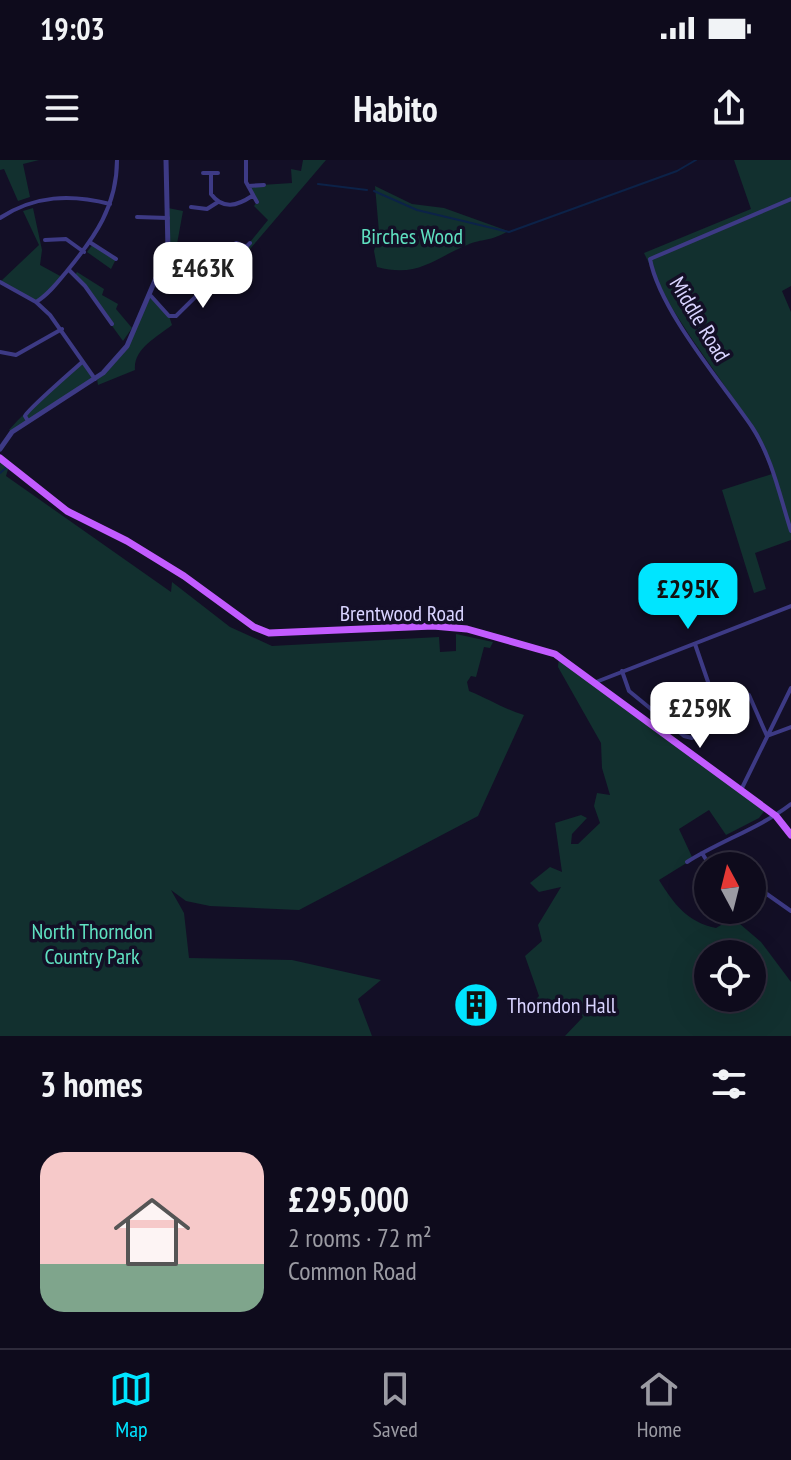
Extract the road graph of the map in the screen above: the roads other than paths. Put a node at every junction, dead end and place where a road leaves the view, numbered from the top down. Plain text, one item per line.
1 (117, 160) edge
2 (166, 160) edge
3 (246, 160) edge
4 (203, 173) dead end
5 (211, 173) junction
6 (218, 173) dead end
7 (264, 185) dead end
8 (248, 186) junction
9 (252, 196) junction
10 (791, 199) edge
11 (219, 202) junction
12 (257, 202) dead end
13 (110, 204) junction
14 (191, 207) dead end
15 (137, 217) dead end
16 (0, 218) edge
17 (168, 218) junction
18 (45, 240) dead end
19 (91, 243) junction
20 (84, 252) junction
21 (116, 259) dead end
22 (68, 269) junction
23 (218, 277) junction
24 (0, 282) edge
25 (151, 296) junction
26 (36, 302) junction
27 (112, 324) dead end
28 (62, 329) junction
29 (0, 352) edge
30 (82, 362) junction
31 (95, 379) junction
32 (28, 421) junction
33 (0, 449) edge
34 (0, 458) edge
35 (791, 531) edge
36 (791, 606) edge
37 (695, 644) junction
38 (622, 671) junction
39 (596, 682) junction
40 (791, 688) edge
41 (749, 695) dead end
42 (791, 727) edge
43 (767, 736) junction
44 (741, 791) junction
45 (791, 804) edge
46 (767, 809) junction
47 (776, 816) junction
48 (758, 823) junction
49 (791, 835) edge
50 (704, 852) edge
51 (694, 858) edge
52 (687, 862) dead end
53 (766, 893) edge
54 (791, 911) edge

1 - 13 street
2 - 17 street
3 - 8 street
4 - 5 street
5 - 6 street
5 - 11 street
7 - 8 street
8 - 9 street
9 - 11 street
9 - 12 street
10 - 35 street, Middle Road
11 - 14 street
13 - 16 street
13 - 19 street
15 - 17 street
17 - 25 street
18 - 20 street
19 - 20 street
19 - 21 street
20 - 22 street
22 - 26 street
22 - 27 street
23 - 23 street
23 - 25 street
24 - 26 street
25 - 31 street
26 - 28 street
28 - 29 street
28 - 30 street
30 - 31 street
30 - 32 street
31 - 32 street
32 - 33 street
34 - 39 main road, Brentwood Road
36 - 37 street
37 - 38 street
37 - 38 street
38 - 39 street
39 - 44 main road, Brentwood Road
40 - 43 street
41 - 43 street
42 - 43 street
43 - 44 street
44 - 46 main road, Brentwood Road
45 - 47 street
46 - 47 main road, Brentwood Road
46 - 48 street
47 - 48 street
47 - 49 main road, Brentwood Road
48 - 50 street
51 - 52 street
53 - 54 street

